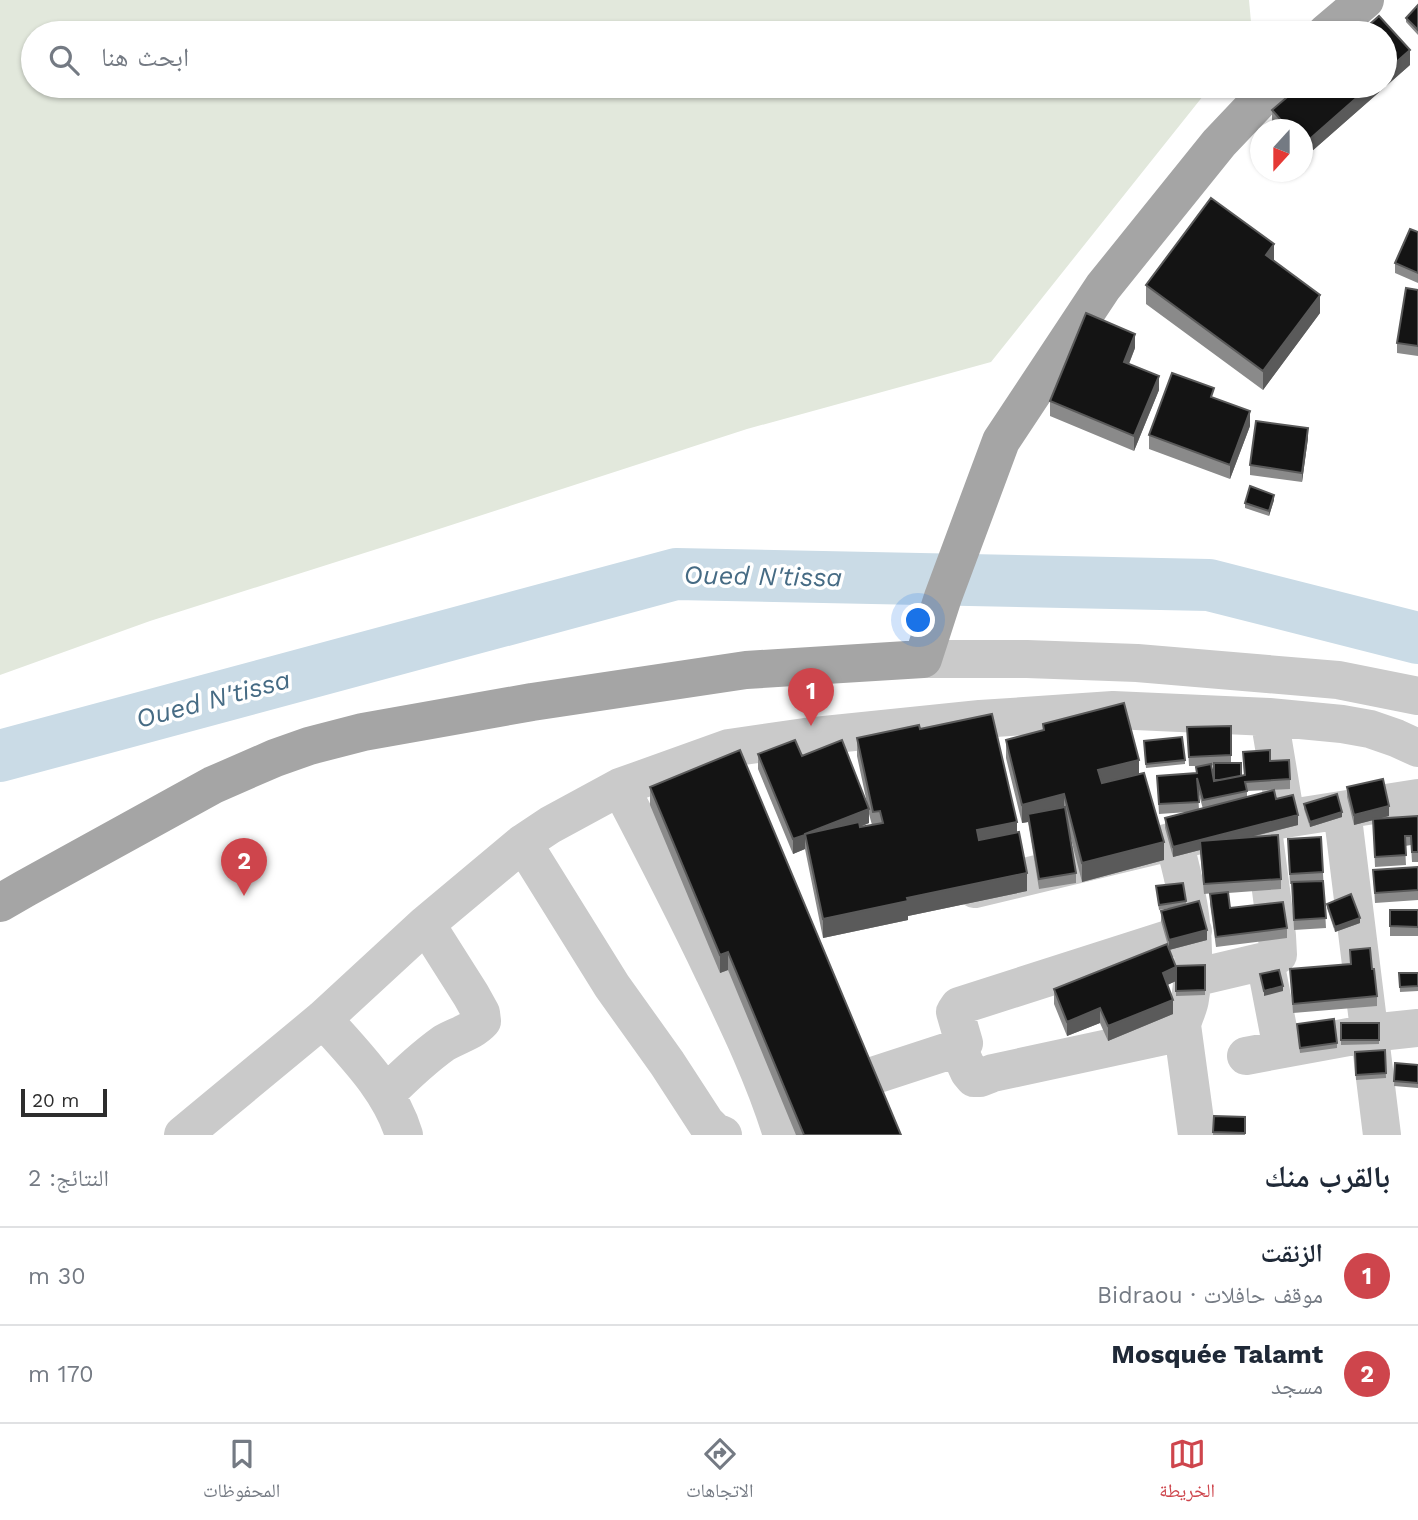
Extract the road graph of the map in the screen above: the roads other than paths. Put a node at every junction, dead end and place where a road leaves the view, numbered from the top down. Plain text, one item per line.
1 (1365, 0) edge
2 (1340, 21) edge
3 (1262, 98) edge
4 (923, 659) junction
5 (1418, 696) edge
6 (1113, 710) junction
7 (1269, 717) junction
8 (980, 719) junction
9 (1124, 746) edge
10 (729, 748) junction
11 (1418, 748) edge
12 (988, 757) edge
13 (744, 784) edge
14 (620, 787) junction
15 (1418, 798) edge
16 (1142, 808) edge
17 (1342, 810) junction
18 (1274, 820) junction
19 (1012, 842) edge
20 (523, 843) junction
21 (1164, 844) junction
22 (1024, 878) junction
23 (944, 897) edge
24 (0, 903) edge
25 (426, 924) junction
26 (1193, 931) junction
27 (1265, 961) junction
28 (1193, 978) junction
29 (323, 1019) junction
30 (1418, 1028) edge
31 (1183, 1032) junction
32 (1370, 1033) junction
33 (851, 1041) edge
34 (958, 1048) junction
35 (386, 1094) junction
36 (186, 1134) edge
37 (404, 1135) edge
38 (723, 1135) edge
39 (782, 1135) edge
40 (1197, 1135) edge
41 (1382, 1135) edge

1 - 2 main road
3 - 4 main road
4 - 5 street
4 - 24 main road
6 - 7 street
6 - 8 street
6 - 9 street
7 - 11 street
7 - 18 street
8 - 10 street
8 - 12 street
10 - 13 street
10 - 14 street
14 - 20 street
14 - 39 street
15 - 17 street
16 - 21 street
17 - 18 street
17 - 32 street
18 - 21 street
18 - 27 street
19 - 22 street
20 - 25 street
20 - 38 street
21 - 22 street
21 - 26 street
22 - 23 street
25 - 29 street
25 - 35 street
26 - 28 street
26 - 34 street
27 - 28 street
27 - 32 street
28 - 31 street
29 - 35 street
29 - 36 street
30 - 32 street
31 - 34 street
31 - 40 street
32 - 41 street
33 - 34 street
35 - 37 street

